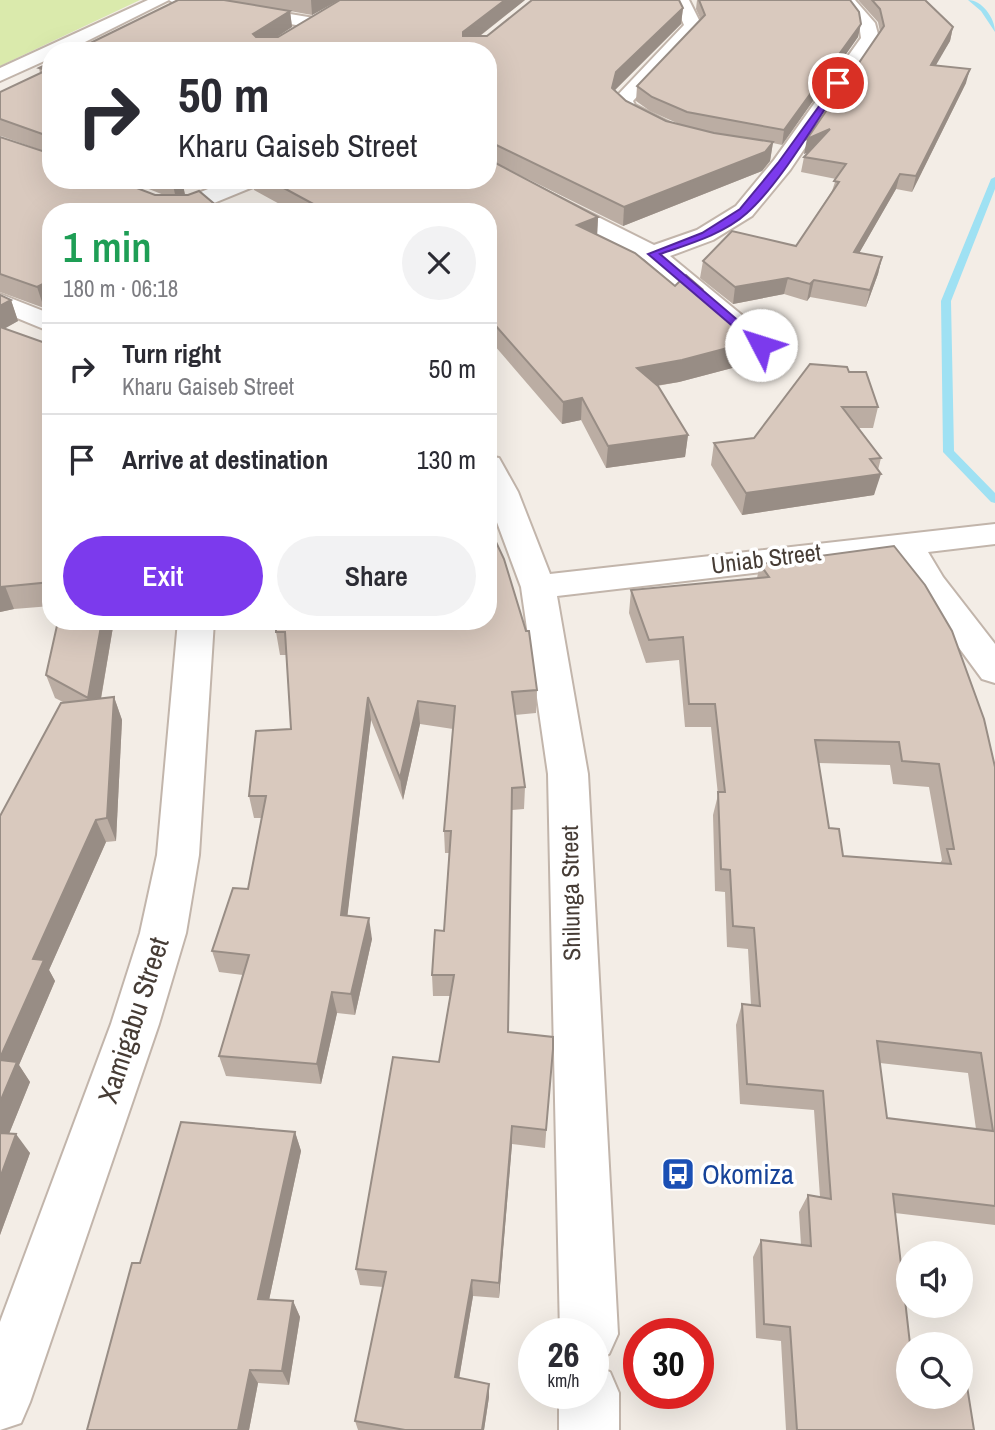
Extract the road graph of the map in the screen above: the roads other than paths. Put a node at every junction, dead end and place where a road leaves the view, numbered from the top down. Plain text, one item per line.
1 (160, 0) edge
2 (177, 0) edge
3 (681, 0) edge
4 (846, 0) edge
5 (291, 37) edge
6 (70, 42) edge
7 (42, 55) edge
8 (0, 75) edge
9 (684, 135) edge
10 (497, 173) edge
11 (229, 189) edge
12 (155, 201) edge
13 (160, 203) edge
14 (197, 203) edge
15 (653, 254) junction
16 (0, 302) edge
17 (42, 320) edge
18 (761, 345) dead end
19 (497, 482) edge
20 (995, 534) edge
21 (905, 542) junction
22 (538, 587) junction
23 (195, 630) edge
24 (995, 670) edge
25 (588, 1318) edge
26 (0, 1402) edge
27 (589, 1409) edge
28 (589, 1430) edge

1 - 6 street
2 - 5 street
3 - 9 street
4 - 15 street
7 - 8 street
10 - 15 street
11 - 14 street
12 - 13 street
15 - 18 street
16 - 17 street
19 - 22 street, Shilunga Street
20 - 21 street, Uniab Street
21 - 22 street, Uniab Street
21 - 24 street
22 - 25 street, Shilunga Street
23 - 26 street, Xamigabu Street
27 - 28 street

